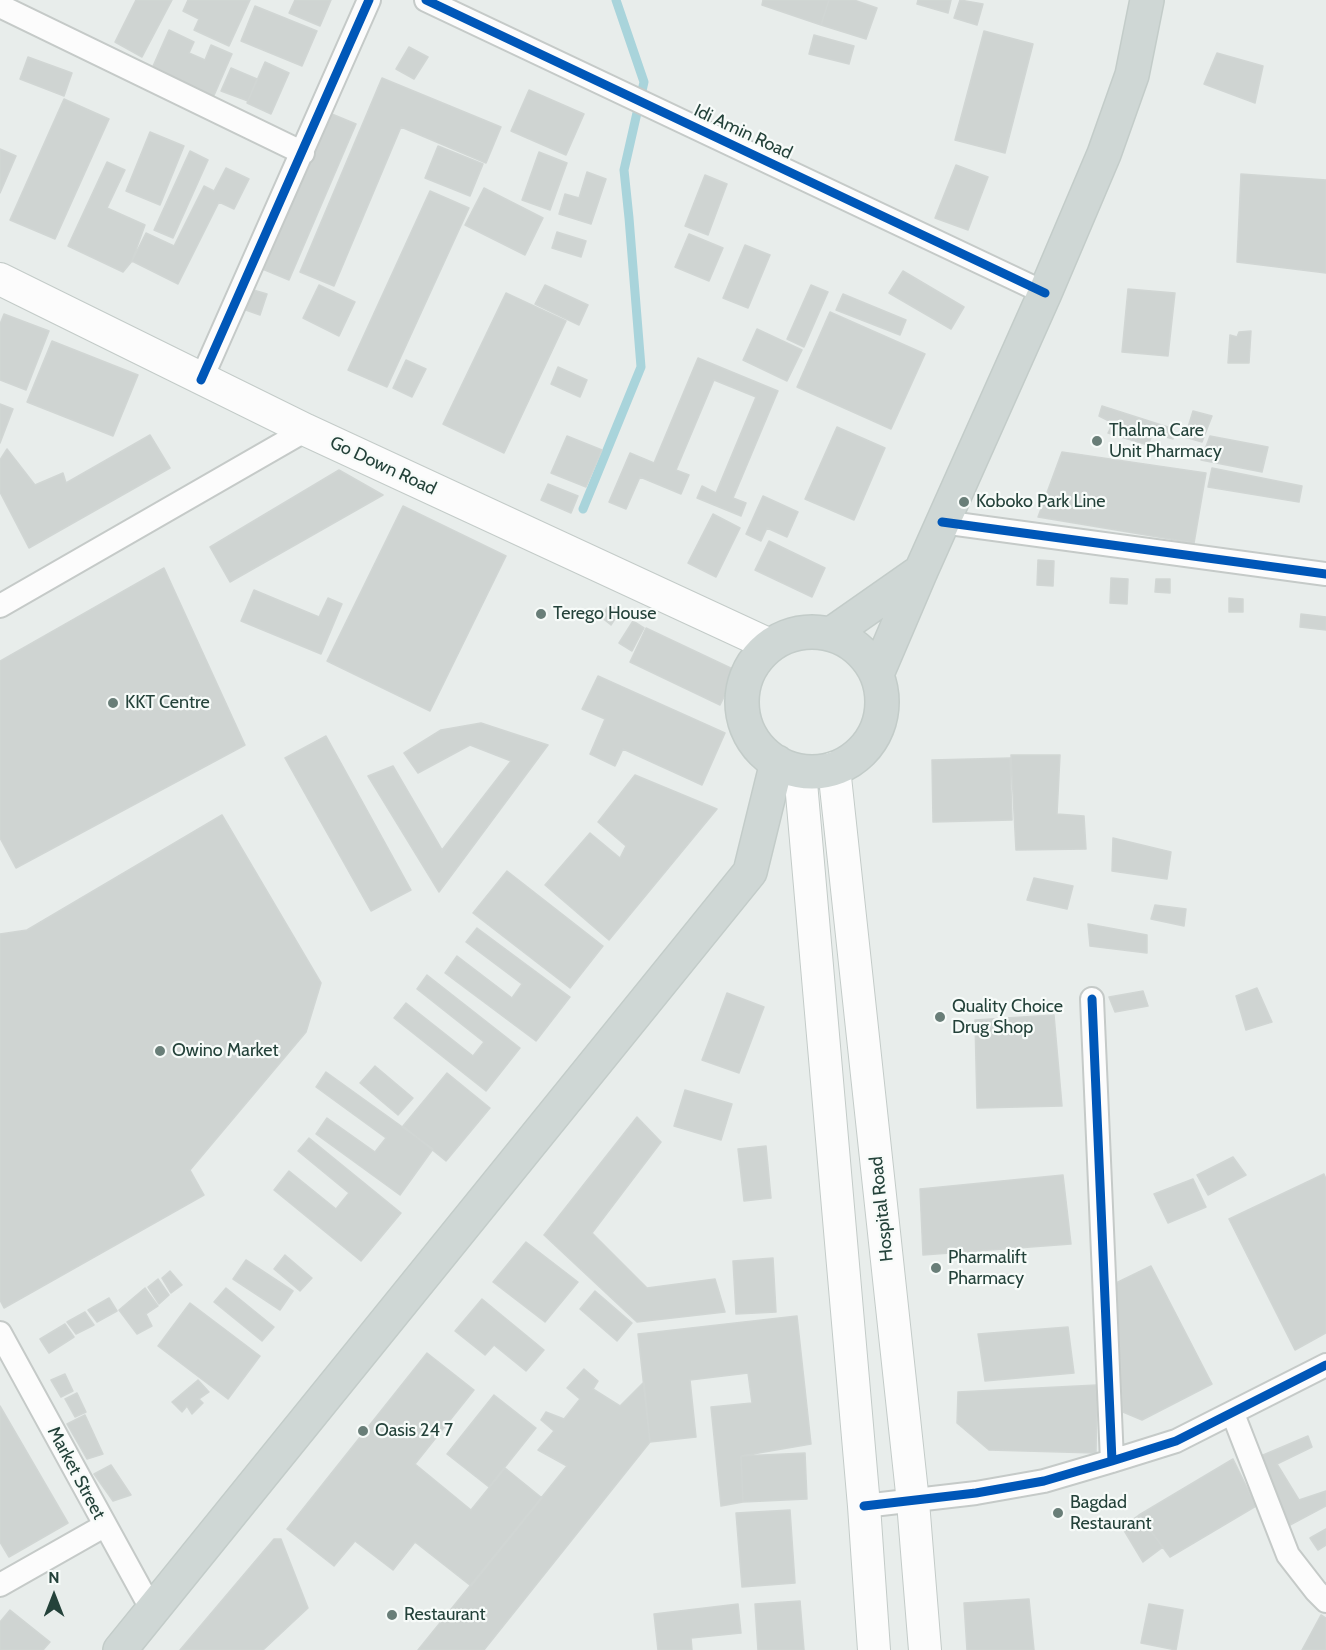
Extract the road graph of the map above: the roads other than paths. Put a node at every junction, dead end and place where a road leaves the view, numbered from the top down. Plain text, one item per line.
1 (369, 0) edge
2 (426, 0) edge
3 (1147, 0) edge
4 (0, 6) edge
5 (303, 153) junction
6 (0, 279) edge
7 (1045, 293) junction
8 (201, 380) junction
9 (306, 430) junction
10 (942, 522) junction
11 (921, 571) junction
12 (1326, 574) edge
13 (0, 606) edge
14 (831, 634) junction
15 (770, 645) junction
16 (877, 674) junction
17 (788, 767) junction
18 (834, 768) junction
19 (1092, 999) dead end
20 (0, 1334) edge
21 (1326, 1365) edge
22 (8, 1366) edge
23 (1233, 1414) junction
24 (1112, 1461) junction
25 (913, 1502) junction
26 (864, 1506) junction
27 (104, 1526) junction
28 (0, 1585) edge
29 (1326, 1600) edge
30 (153, 1612) junction
31 (120, 1650) edge
32 (874, 1650) edge
33 (925, 1650) edge

1 - 5 street
2 - 7 street, Idi Amin Road
3 - 7 main road
4 - 5 street
5 - 8 street
6 - 8 main road, Go Down Road
7 - 10 main road
8 - 9 main road, Go Down Road
9 - 13 street
9 - 15 main road, Go Down Road
10 - 11 main road
10 - 12 street
11 - 14 main road
11 - 16 main road
14 - 15 main road
14 - 16 main road
15 - 17 main road
16 - 18 main road
17 - 18 main road
17 - 26 main road
17 - 30 main road
18 - 25 main road, Hospital Road
19 - 24 street
20 - 22 street, Market Street
21 - 23 street
22 - 27 street, Market Street
23 - 24 street
23 - 29 street
24 - 25 street
25 - 26 street
25 - 33 main road, Hospital Road
26 - 32 main road
27 - 28 street
27 - 30 street, Market Street
30 - 31 main road

